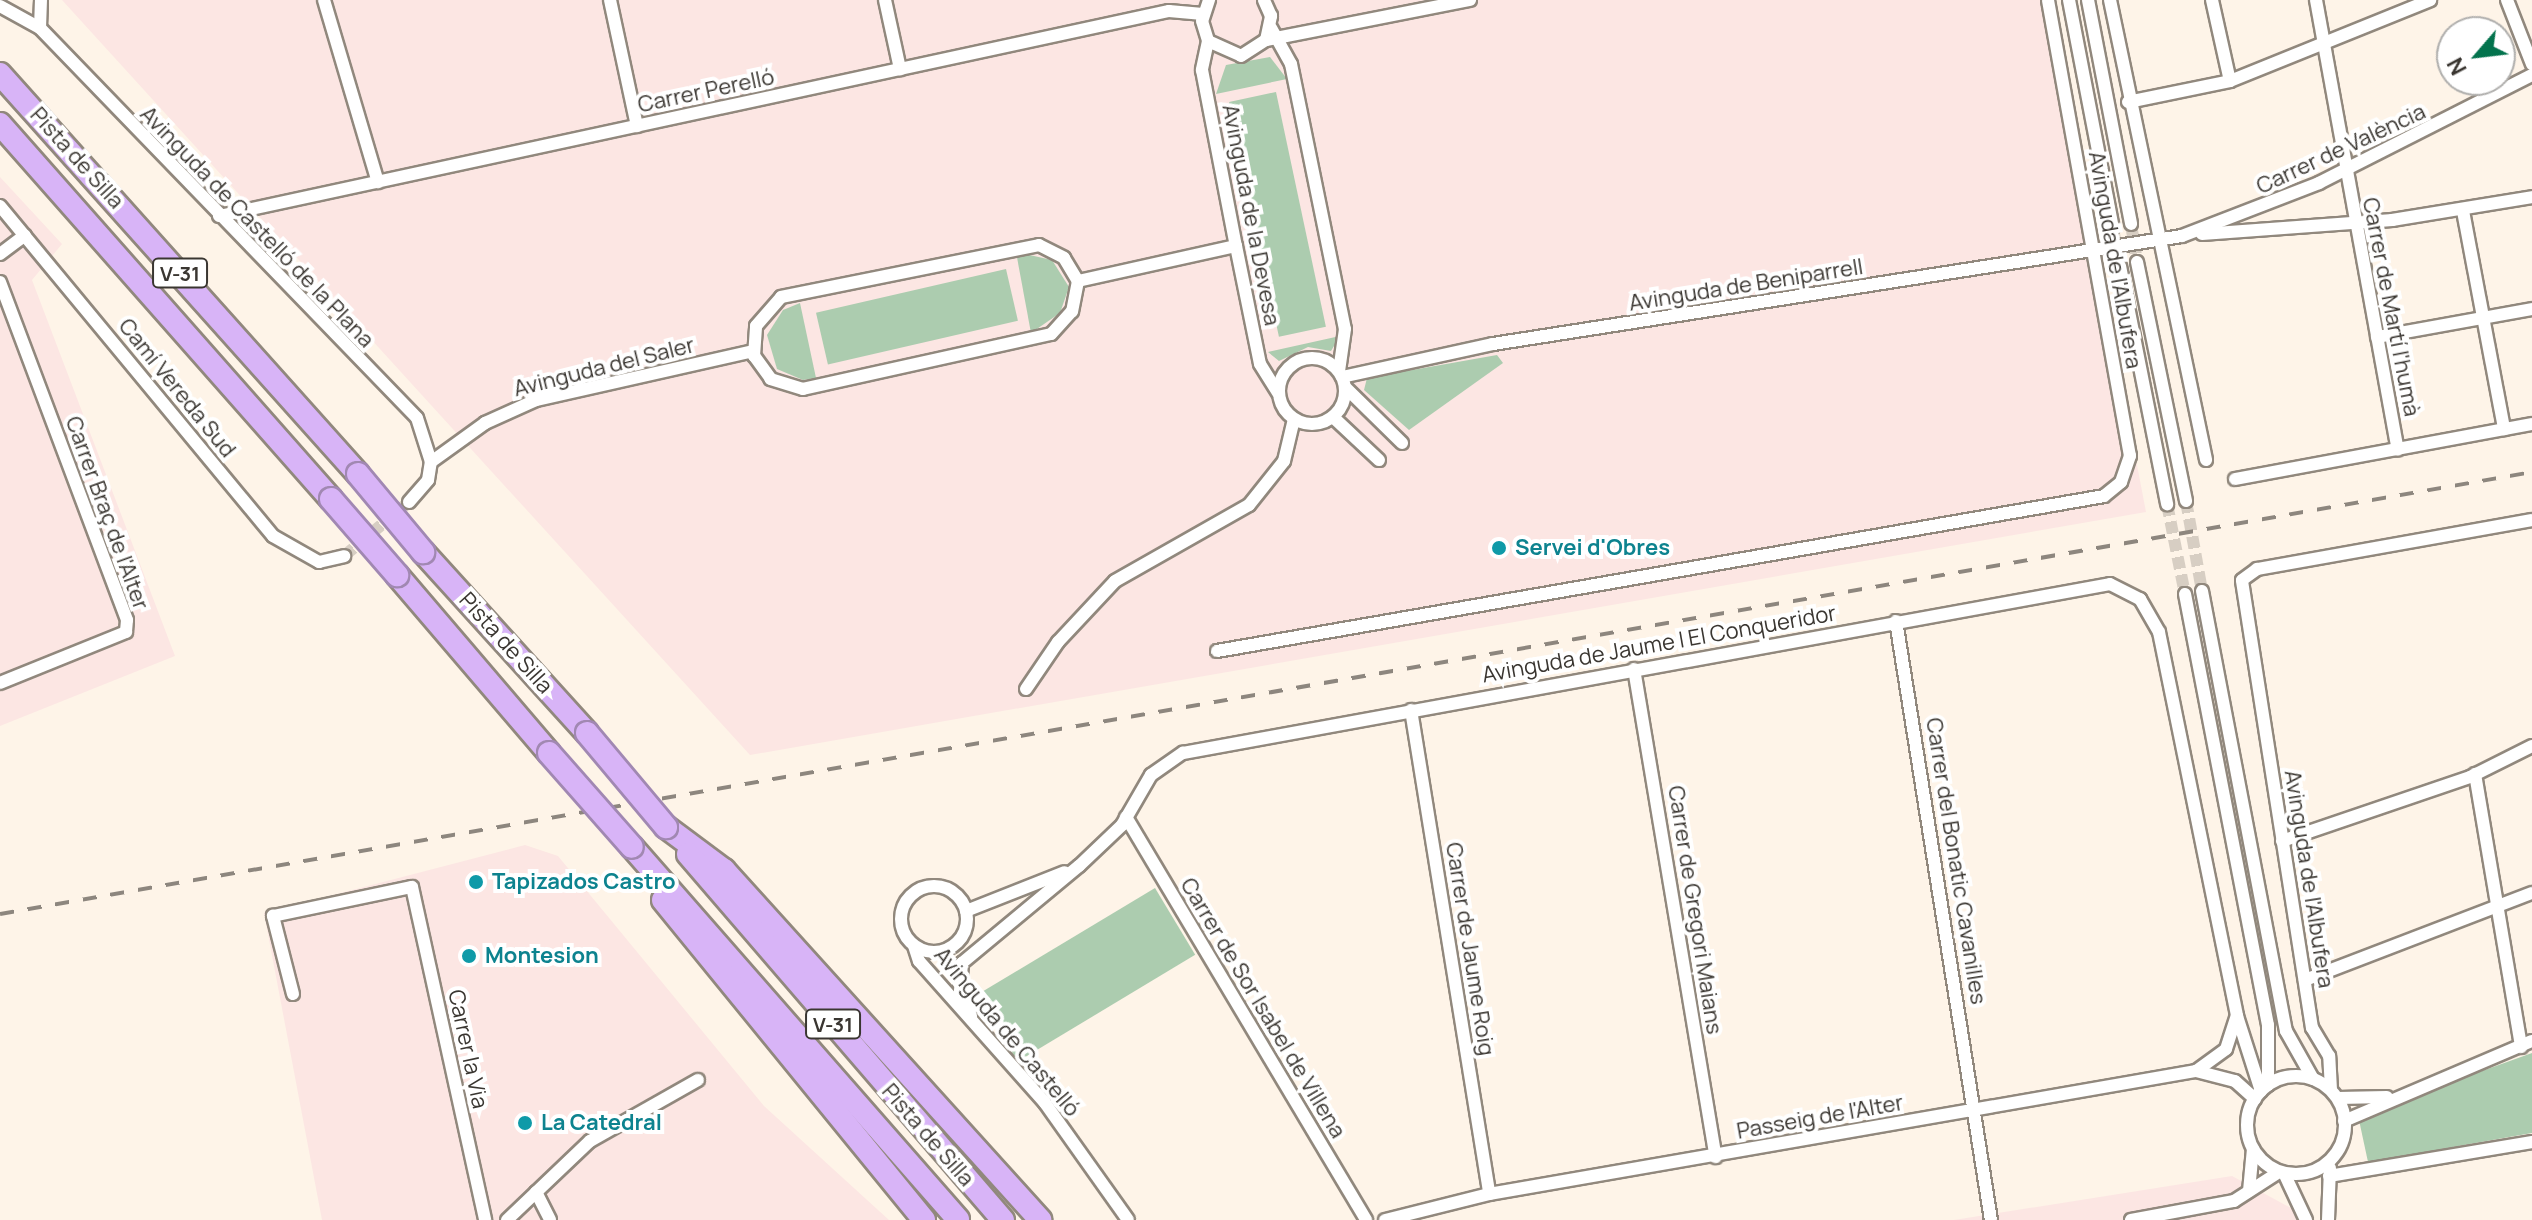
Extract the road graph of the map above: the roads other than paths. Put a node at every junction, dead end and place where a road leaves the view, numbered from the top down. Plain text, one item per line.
1 (41, 0) edge
2 (324, 0) edge
3 (610, 0) edge
4 (885, 0) edge
5 (1209, 0) edge
6 (1264, 0) edge
7 (1470, 0) edge
8 (2048, 0) edge
9 (2069, 0) edge
10 (2088, 0) edge
11 (2110, 0) edge
12 (2212, 0) edge
13 (2316, 0) edge
14 (2430, 0) edge
15 (2507, 0) edge
16 (1444, 3) edge
17 (0, 6) edge
18 (1203, 14) junction
19 (40, 28) junction
20 (1272, 36) junction
21 (1208, 41) junction
22 (2324, 45) junction
23 (2532, 64) edge
24 (900, 69) junction
25 (0, 74) edge
26 (2532, 75) edge
27 (2230, 81) junction
28 (2128, 102) junction
29 (0, 124) edge
30 (637, 126) junction
31 (2345, 171) junction
32 (378, 182) junction
33 (2532, 197) edge
34 (0, 206) edge
35 (2463, 211) junction
36 (219, 216) junction
37 (2355, 223) junction
38 (2131, 224) tunnel mouth
39 (2113, 228) tunnel mouth
40 (25, 235) junction
41 (2182, 236) junction
42 (2158, 238) junction
43 (1236, 246) junction
44 (2093, 249) junction
45 (0, 254) edge
46 (2137, 262) tunnel mouth
47 (2120, 266) tunnel mouth
48 (1078, 281) junction
49 (0, 282) edge
50 (2532, 309) edge
51 (2482, 319) junction
52 (2377, 337) junction
53 (753, 351) junction
54 (1342, 378) junction
55 (1278, 393) junction
56 (1333, 417) junction
57 (1294, 419) junction
58 (2532, 424) edge
59 (2504, 429) junction
60 (1402, 443) dead end
61 (2398, 450) junction
62 (1379, 460) dead end
63 (2206, 460) dead end
64 (431, 462) junction
65 (2235, 479) dead end
66 (2186, 501) tunnel mouth
67 (409, 502) tunnel mouth
68 (2167, 504) tunnel mouth
69 (2532, 520) edge
70 (344, 556) tunnel mouth
71 (2202, 591) tunnel mouth
72 (2185, 594) tunnel mouth
73 (1896, 621) junction
74 (1217, 651) dead end
75 (1634, 669) junction
76 (0, 683) edge
77 (1026, 689) dead end
78 (1411, 710) junction
79 (2532, 746) edge
80 (2475, 774) junction
81 (1126, 817) junction
82 (666, 827) junction
83 (2282, 841) junction
84 (632, 847) junction
85 (1079, 866) junction
86 (2532, 893) edge
87 (2498, 909) junction
88 (966, 911) junction
89 (964, 933) junction
90 (988, 937) junction
91 (914, 946) junction
92 (2305, 980) junction
93 (293, 994) dead end
94 (971, 1016) junction
95 (2237, 1016) junction
96 (2527, 1044) edge
97 (2196, 1071) junction
98 (2313, 1079) junction
99 (698, 1080) dead end
100 (2261, 1091) junction
101 (2334, 1094) junction
102 (2391, 1097) junction
103 (1976, 1108) junction
104 (2344, 1121) junction
105 (2532, 1142) edge
106 (2253, 1149) junction
107 (1716, 1157) junction
108 (2331, 1161) junction
109 (2282, 1172) junction
110 (2329, 1176) junction
111 (2249, 1191) junction
112 (536, 1192) junction
113 (1489, 1194) junction
114 (485, 1220) edge
115 (507, 1220) edge
116 (550, 1220) edge
117 (924, 1220) edge
118 (958, 1220) edge
119 (1003, 1220) edge
120 (1040, 1220) edge
121 (1128, 1220) edge
122 (1366, 1220) edge
123 (1385, 1220) edge
124 (1991, 1220) edge
125 (2131, 1220) edge
126 (2306, 1220) edge
127 (2328, 1220) edge

1 - 19 street
2 - 32 street
3 - 30 street
4 - 24 street
5 - 18 street
6 - 20 street
7 - 16 street
8 - 44 street, Avinguda de l'Albufera
9 - 39 street, Avinguda de l'Albufera
10 - 38 street, Avinguda de l'Albufera
11 - 28 street, Avinguda de l'Albufera
12 - 27 street
13 - 22 street, Carrer de Martí l'humà
14 - 22 street
15 - 23 street
16 - 20 street
17 - 19 street, Avinguda de Castelló de la Plana
18 - 21 street, Avinguda de la Devesa
18 - 24 street, Carrer Perelló
19 - 36 street, Avinguda de Castelló de la Plana
20 - 21 street
20 - 54 street
21 - 43 street, Avinguda de la Devesa
22 - 27 street
22 - 31 street, Carrer de Martí l'humà
24 - 30 street, Carrer Perelló
25 - 82 highway, Pista de Silla / V-31, bridge
26 - 31 street, Carrer de València
27 - 28 street
28 - 42 street, Avinguda de l'Albufera
29 - 84 highway, Pista de Silla / V-31, bridge
30 - 32 street, Carrer Perelló
31 - 37 street, Carrer de Martí l'humà
31 - 41 street, Carrer de València
32 - 36 street, Carrer Perelló
33 - 35 street
34 - 40 street, Camí Vereda Sud
35 - 37 street
35 - 51 street
36 - 64 street, Avinguda de Castelló de la Plana
37 - 41 street
37 - 52 street, Carrer de Martí l'humà
40 - 45 street
40 - 70 street, Camí Vereda Sud
41 - 42 street, Carrer de València
42 - 44 street, Avinguda de Beniparrell
42 - 63 street, Avinguda de l'Albufera
43 - 48 street
43 - 55 street, Avinguda de la Devesa
44 - 54 street, Avinguda de Beniparrell
44 - 74 street, Avinguda de l'Albufera
46 - 66 street, Avinguda de l'Albufera
47 - 68 street, Avinguda de l'Albufera
48 - 53 street
48 - 53 street
49 - 76 street, Carrer Braç de l'Alter
50 - 51 street
51 - 52 street
51 - 59 street
52 - 61 street, Carrer de Martí l'humà
53 - 64 street, Avinguda del Saler
54 - 55 street
54 - 56 street
54 - 60 street
55 - 57 street
56 - 57 street
56 - 62 street
57 - 77 street
58 - 59 street
59 - 61 street
61 - 65 street
64 - 67 street, Avinguda del Saler
69 - 83 street, Avinguda de l'Albufera
71 - 98 street
72 - 100 street
73 - 75 street, Avinguda de Jaume I El Conqueridor
73 - 95 street, Avinguda de Jaume I El Conqueridor
73 - 103 street, Carrer del Bonatic Cavanilles
75 - 78 street, Avinguda de Jaume I El Conqueridor
75 - 107 street, Carrer de Gregori Maians
78 - 81 street, Avinguda de Jaume I El Conqueridor
78 - 113 street, Carrer de Jaume Roig
79 - 80 street
80 - 83 street
80 - 87 street
81 - 85 street
81 - 122 street, Carrer de Sor Isabel de Villena
82 - 119 highway, Pista de Silla / V-31
82 - 120 highway
83 - 92 street, Avinguda de l'Albufera
84 - 117 highway
84 - 118 highway, Pista de Silla / V-31
85 - 88 street
85 - 90 street
86 - 87 street
87 - 92 street
87 - 96 street
88 - 89 street
88 - 91 street
89 - 90 street
89 - 91 street
90 - 94 street
91 - 94 street, Avinguda de Castelló
92 - 101 street, Avinguda de l'Albufera
93 - 114 street, Carrer la Via
94 - 121 street, Avinguda de Castelló
95 - 97 street
95 - 100 street
96 - 102 street
97 - 100 street, Passeig de l'Alter
97 - 103 street, Passeig de l'Alter
98 - 100 street
98 - 101 street
99 - 112 street
100 - 106 street
101 - 102 street
101 - 104 street
102 - 104 street
103 - 107 street, Passeig de l'Alter
103 - 124 street, Carrer del Bonatic Cavanilles
104 - 108 street
105 - 110 street
106 - 109 street
106 - 111 street
107 - 113 street, Passeig de l'Alter
108 - 109 street
108 - 110 street
109 - 111 street
109 - 126 street
110 - 127 street
111 - 125 street
112 - 115 street
112 - 116 street
113 - 123 street, Passeig de l'Alter

